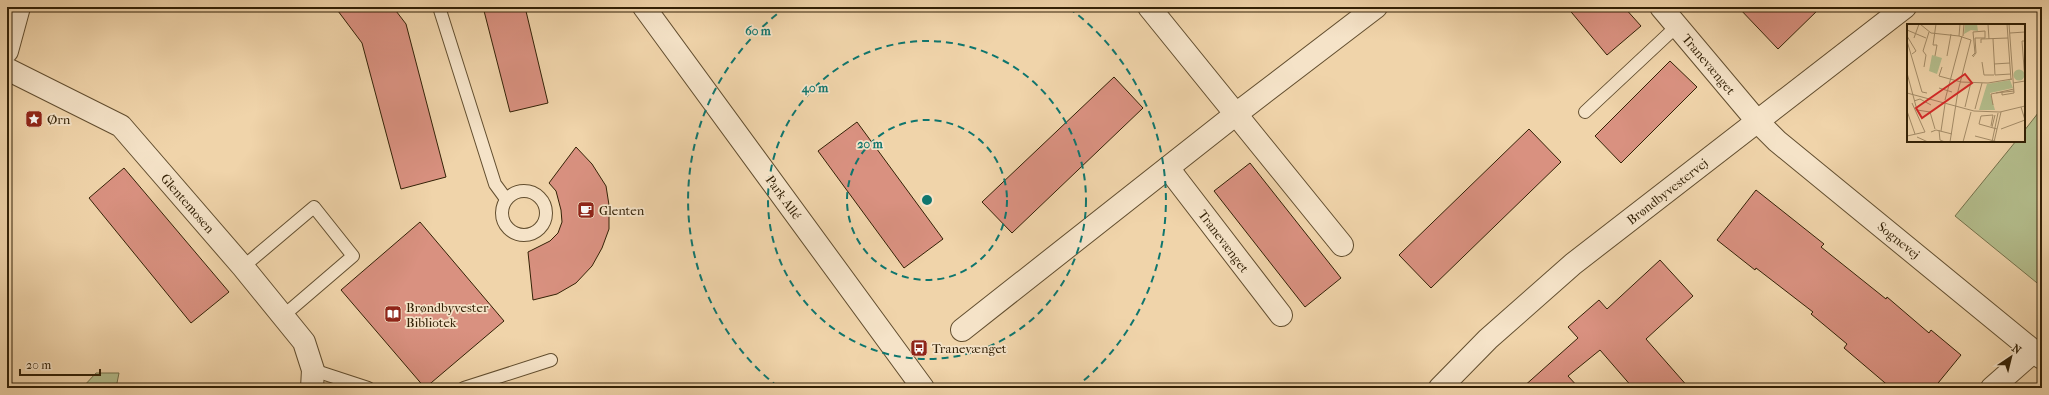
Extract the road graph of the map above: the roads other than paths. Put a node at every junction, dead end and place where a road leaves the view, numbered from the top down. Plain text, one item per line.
1 (19, 7) edge
2 (439, 7) edge
3 (644, 7) edge
4 (1149, 7) edge
5 (1376, 7) edge
6 (1661, 7) edge
7 (1905, 7) edge
8 (1678, 26) junction
9 (7, 51) edge
10 (7, 70) edge
11 (1585, 112) dead end
12 (1236, 114) junction
13 (1757, 121) junction
14 (1168, 168) junction
15 (506, 199) dead end
16 (1342, 245) dead end
17 (243, 267) junction
18 (1280, 315) dead end
19 (283, 316) junction
20 (962, 330) dead end
21 (2038, 354) edge
22 (551, 360) dead end
23 (313, 379) edge
24 (368, 388) edge
25 (464, 388) edge
26 (923, 388) edge
27 (1440, 388) edge
28 (1992, 388) edge

1 - 9 street
2 - 15 lane
3 - 26 street, Park Allé
4 - 12 street
5 - 12 street
6 - 8 street, Tranevænget
7 - 13 street, Brøndbyvestervej
8 - 11 lane
8 - 13 street, Tranevænget
10 - 17 street, Glentemosen
12 - 14 street
12 - 16 street
13 - 21 street, Sognevej
13 - 27 street, Brøndbyvestervej
14 - 18 street, Tranevænget
14 - 20 street
17 - 19 street, Glentemosen
17 - 19 lane
19 - 23 street, Glentemosen
21 - 28 street
22 - 25 lane
23 - 24 lane

